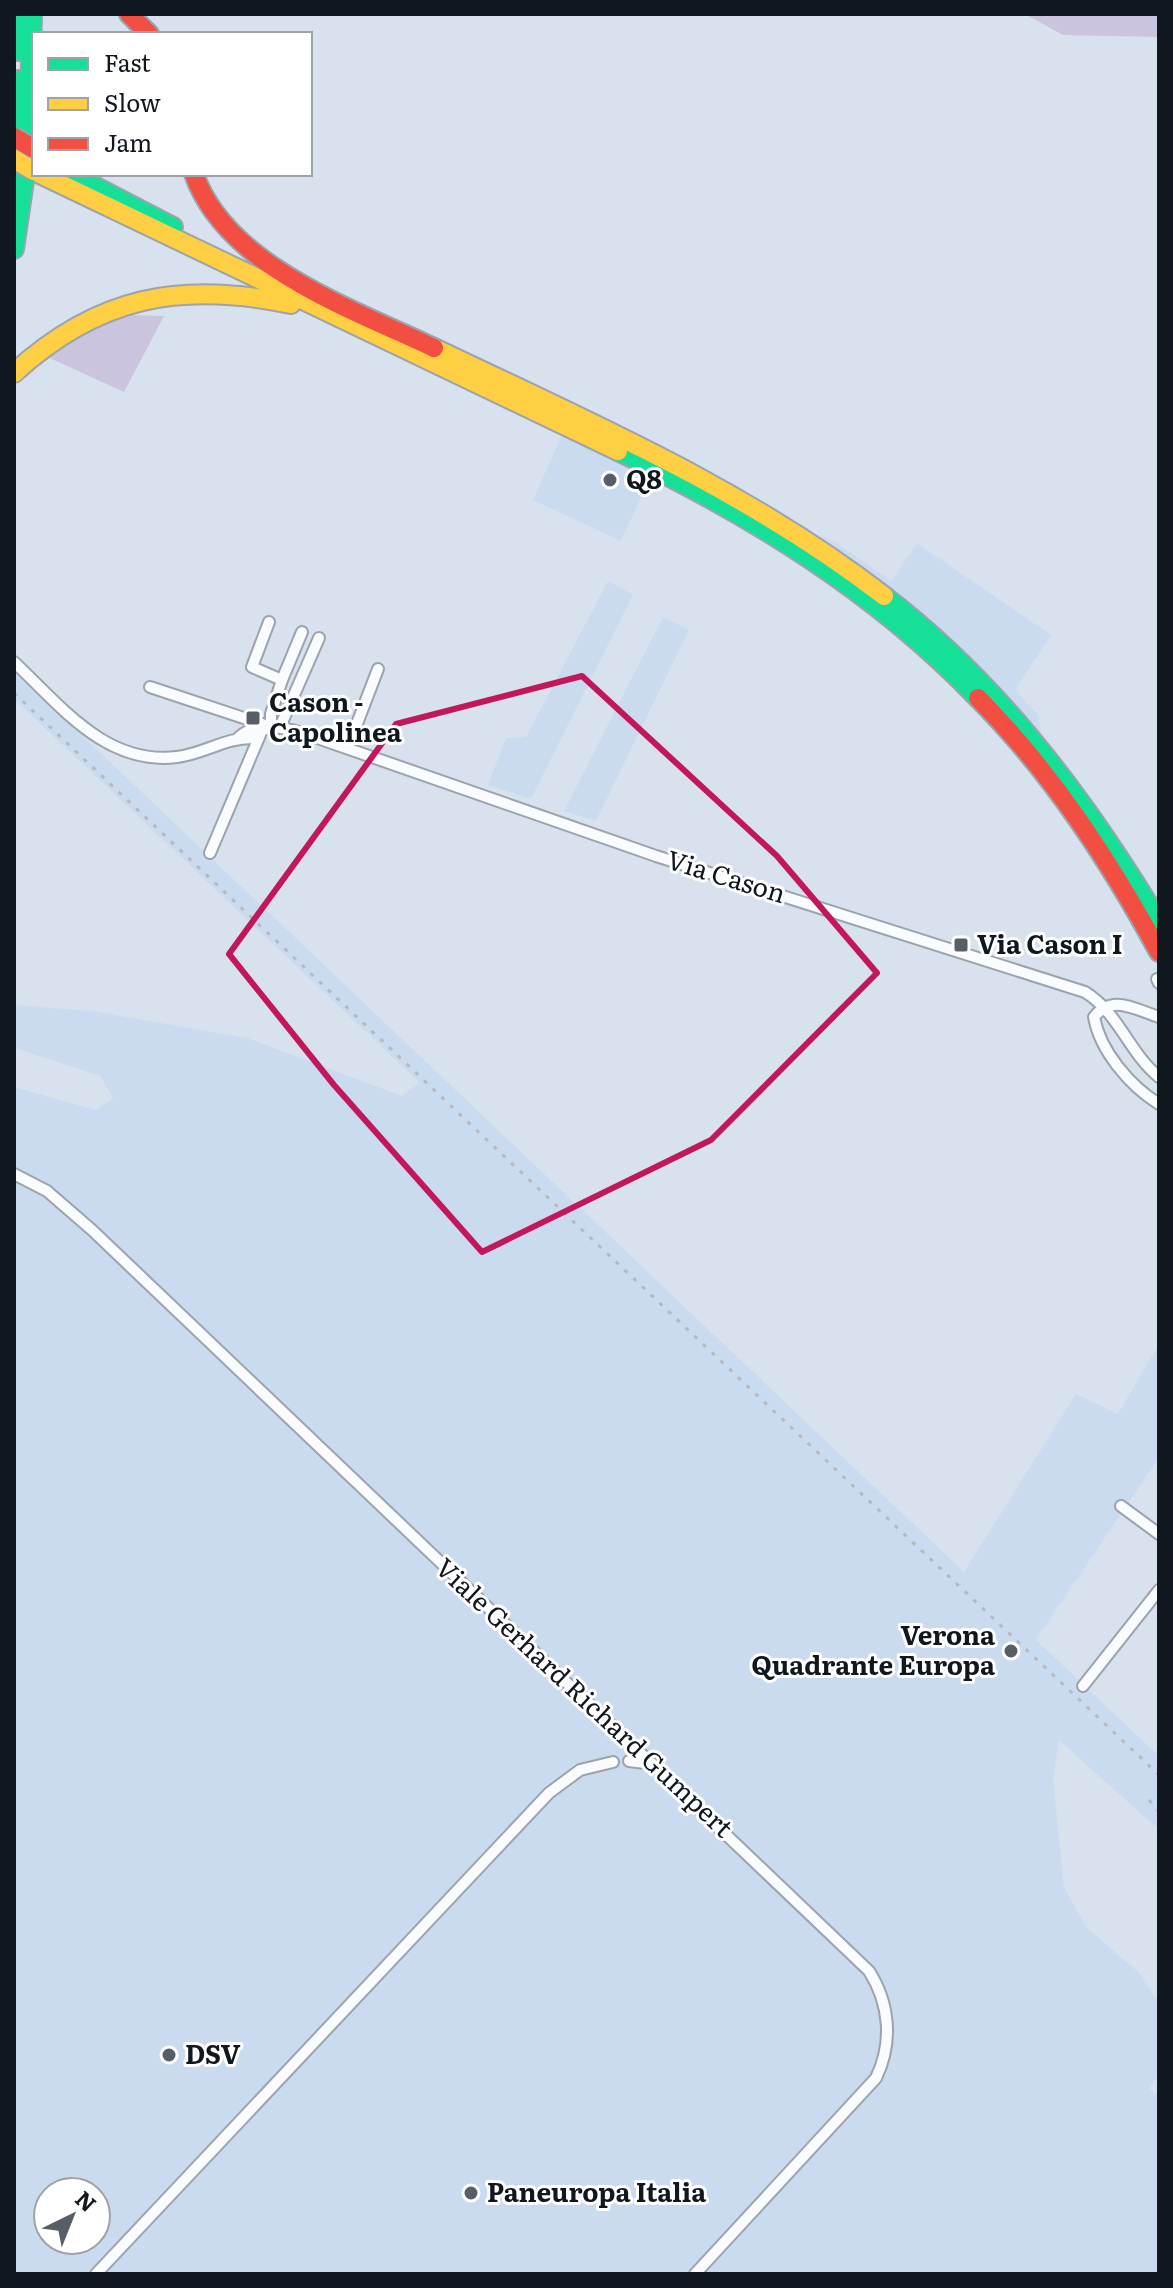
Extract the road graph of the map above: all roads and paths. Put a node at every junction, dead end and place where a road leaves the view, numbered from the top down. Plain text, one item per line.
1 (18, 14) edge
2 (25, 14) edge
3 (32, 14) edge
4 (129, 14) edge
5 (147, 32) edge
6 (18, 61) junction
7 (32, 110) edge
8 (30, 120) junction
9 (14, 137) edge
10 (32, 148) edge
11 (14, 159) edge
12 (14, 167) edge
13 (32, 170) edge
14 (44, 176) edge
15 (75, 176) edge
16 (195, 176) edge
17 (14, 249) edge
18 (311, 289) junction
19 (324, 312) junction
20 (14, 373) edge
21 (269, 622) dead end
22 (302, 632) dead end
23 (319, 638) dead end
24 (14, 662) edge
25 (378, 669) dead end
26 (282, 680) junction
27 (150, 687) dead end
28 (235, 716) junction
29 (250, 728) junction
30 (269, 729) junction
31 (238, 737) junction
32 (348, 747) junction
33 (210, 853) dead end
34 (1159, 922) edge
35 (1159, 952) edge
36 (1104, 1005) junction
37 (1159, 1017) edge
38 (1159, 1077) edge
39 (1159, 1104) edge
40 (14, 1174) edge
41 (1121, 1506) dead end
42 (1159, 1534) edge
43 (1159, 1590) edge
44 (1083, 1686) dead end
45 (629, 1761) dead end
46 (613, 1762) dead end
47 (653, 1764) junction
48 (96, 2274) edge
49 (695, 2274) edge

1 - 6 highway
2 - 6 highway
3 - 8 highway
4 - 5 highway
6 - 12 highway
7 - 8 highway
8 - 17 highway
9 - 10 highway, bridge
11 - 13 highway, bridge
14 - 19 highway
15 - 18 highway
16 - 18 highway
18 - 34 highway
19 - 20 highway
19 - 35 highway
21 - 26 street
22 - 26 street
23 - 30 street
24 - 31 street, Via Cason
25 - 32 street
26 - 30 street
27 - 28 street, Via Cason
28 - 29 street, Via Cason
28 - 30 street, Via Cason
28 - 31 street
29 - 30 street, Via Cason
29 - 31 street, Via Cason
30 - 31 street, Via Cason
30 - 32 street, Via Cason
30 - 33 street
32 - 36 street, Via Cason
36 - 37 street, Via Cason
36 - 38 street, Via Cason
36 - 39 street
40 - 47 street, Viale Gerhard Richard Gumpert
41 - 42 street
43 - 44 street
45 - 47 street
46 - 48 street
47 - 49 street, Viale Gerhard Richard Gumpert

